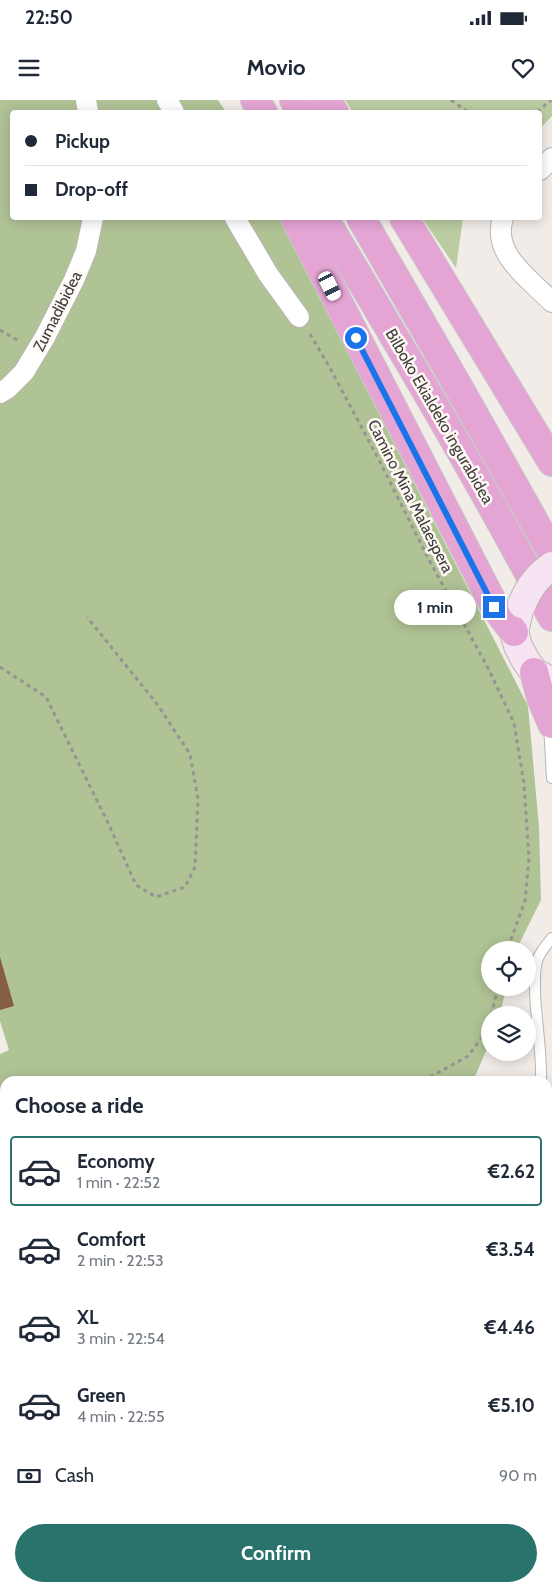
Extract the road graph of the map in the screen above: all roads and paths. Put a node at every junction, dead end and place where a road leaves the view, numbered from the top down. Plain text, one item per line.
1 (451, 100) edge
2 (551, 100) edge
3 (465, 110) edge
4 (539, 110) edge
5 (552, 158) edge
6 (542, 168) edge
7 (93, 220) edge
8 (236, 220) edge
9 (295, 220) edge
10 (325, 220) edge
11 (362, 220) edge
12 (405, 220) edge
13 (502, 220) edge
14 (552, 302) edge
15 (299, 317) joint
16 (0, 393) edge
17 (552, 462) edge
18 (552, 553) edge
19 (552, 566) edge
20 (87, 617) dead end
21 (552, 617) edge
22 (514, 632) junction
23 (0, 666) edge
24 (543, 677) edge
25 (550, 719) edge
26 (552, 778) edge
27 (552, 938) edge
28 (510, 941) edge
29 (481, 1038) edge
30 (432, 1076) edge
31 (540, 1076) edge

1 - 3 path
2 - 4 path
5 - 6 street
7 - 16 street, Zumadibidea
8 - 15 street
9 - 22 highway
10 - 21 highway, Bilboko Ekialdeko ingurabidea
11 - 18 highway, Bilboko Ekialdeko ingurabidea
12 - 17 highway
13 - 14 street
15 - 28 path, Camino Mina Malaespera
19 - 22 main road, bridge
20 - 23 path
22 - 24 main road
24 - 25 highway
25 - 26 lane
27 - 31 lane
29 - 30 path

